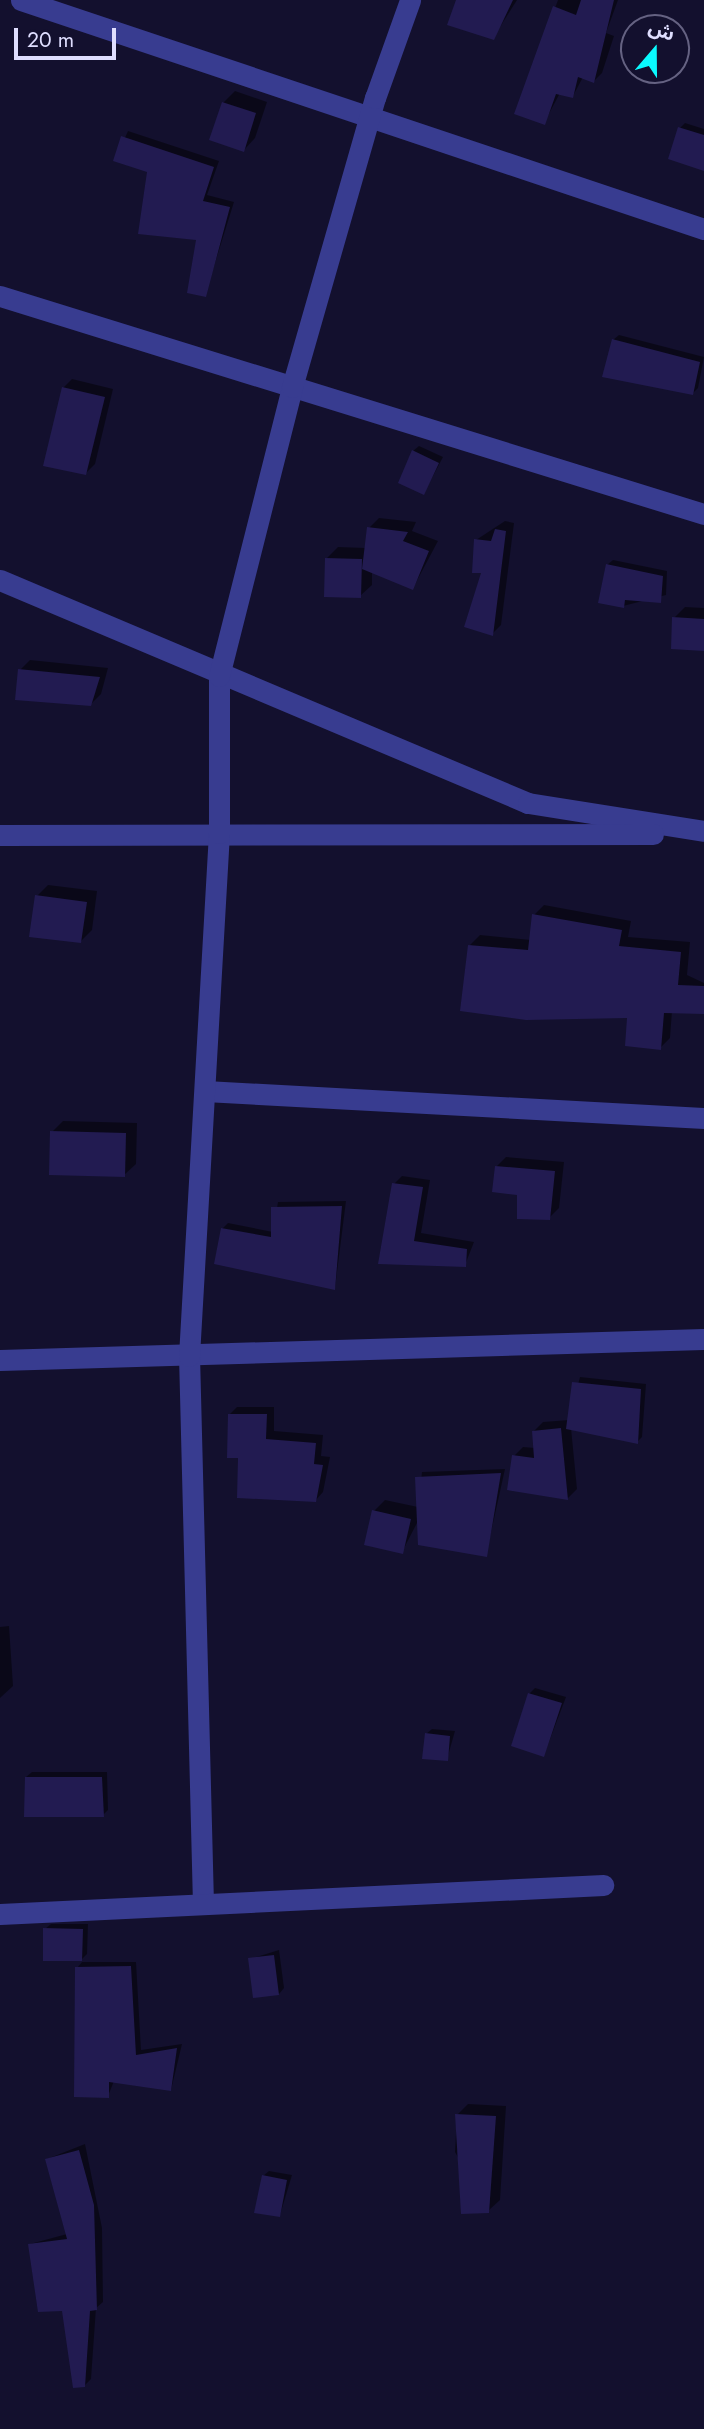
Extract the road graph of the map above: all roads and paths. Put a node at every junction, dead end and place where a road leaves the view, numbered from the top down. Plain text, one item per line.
1 (21, 0) edge
2 (410, 0) edge
3 (369, 117) junction
4 (704, 229) edge
5 (0, 296) edge
6 (292, 387) junction
7 (704, 514) edge
8 (0, 580) edge
9 (219, 676) junction
10 (219, 833) junction
11 (704, 833) edge
12 (0, 835) edge
13 (205, 1091) junction
14 (704, 1118) edge
15 (704, 1339) edge
16 (189, 1356) junction
17 (0, 1360) edge
18 (603, 1885) dead end
19 (203, 1904) junction
20 (0, 1914) edge

1 - 3 street
2 - 3 street
3 - 4 street
3 - 6 street
5 - 6 street
6 - 7 street
6 - 9 street
8 - 9 street
9 - 10 street
9 - 11 street
10 - 11 street
10 - 12 street
10 - 13 street
13 - 14 street
13 - 16 street
15 - 16 street
16 - 17 street
16 - 19 street
18 - 19 street
19 - 20 street

